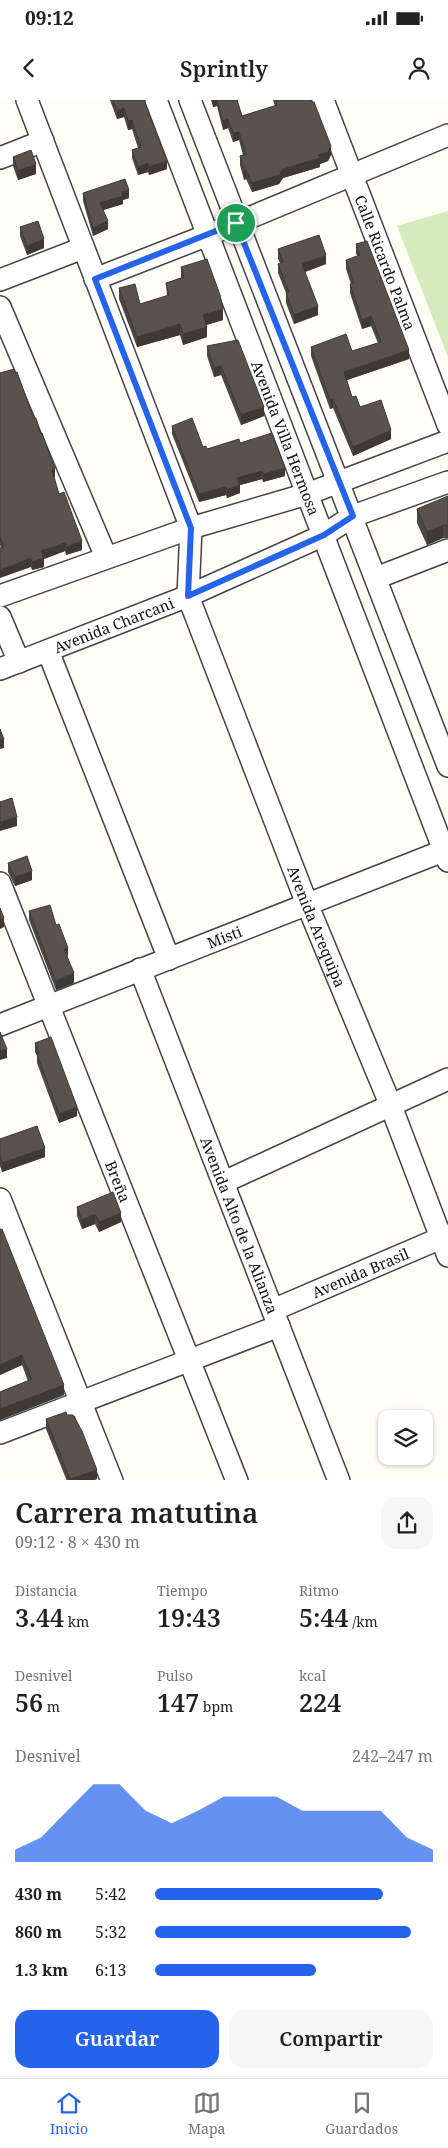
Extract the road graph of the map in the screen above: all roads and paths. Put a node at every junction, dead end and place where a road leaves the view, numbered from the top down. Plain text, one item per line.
1 (27, 100) edge
2 (156, 100) edge
3 (190, 100) edge
4 (323, 100) edge
5 (448, 135) edge
6 (43, 141) junction
7 (0, 158) edge
8 (352, 175) junction
9 (236, 223) junction
10 (208, 235) junction
11 (83, 248) junction
12 (95, 279) junction
13 (0, 280) edge
14 (0, 307) edge
15 (448, 425) edge
16 (448, 441) edge
17 (338, 482) junction
18 (448, 482) edge
19 (307, 494) junction
20 (353, 516) junction
21 (191, 528) junction
22 (324, 535) junction
23 (448, 550) edge
24 (106, 557) junction
25 (376, 578) junction
26 (0, 596) edge
27 (188, 596) junction
28 (0, 617) edge
29 (48, 651) junction
30 (9, 666) edge
31 (448, 766) edge
32 (446, 854) edge
33 (0, 883) edge
34 (307, 904) junction
35 (170, 958) junction
36 (140, 969) junction
37 (49, 1006) junction
38 (0, 1025) edge
39 (448, 1079) edge
40 (391, 1106) junction
41 (224, 1182) junction
42 (0, 1199) edge
43 (446, 1243) edge
44 (276, 1318) junction
45 (190, 1361) junction
46 (81, 1401) junction
47 (0, 1433) edge
48 (112, 1480) edge
49 (237, 1480) edge
50 (339, 1480) edge

1 - 6 street
2 - 10 street, Avenida Villa Hermosa
3 - 9 street
4 - 8 street, Calle Ricardo Palma
5 - 8 street
6 - 7 street
6 - 11 street
8 - 9 street
8 - 15 street, Calle Ricardo Palma
9 - 10 street
9 - 17 street
10 - 12 street
10 - 19 street, Avenida Villa Hermosa
11 - 12 street
11 - 13 street
12 - 21 street
14 - 24 street
16 - 17 street
17 - 19 street
17 - 20 street
18 - 20 street, Avenida Charcani
19 - 21 street
19 - 22 street, Avenida Villa Hermosa
20 - 22 street, Avenida Charcani
20 - 25 street
21 - 24 street
21 - 27 street
22 - 27 street, Avenida Charcani
22 - 32 street, Avenida Villa Hermosa
23 - 25 street
24 - 26 street
25 - 31 street
27 - 29 street, Avenida Charcani
27 - 34 street, Avenida Arequipa
28 - 30 street
29 - 30 street, Avenida Charcani
29 - 35 street
32 - 34 street, Misti
33 - 37 street, Breña
34 - 35 street, Misti
34 - 40 street, Avenida Arequipa
35 - 36 street, Misti
36 - 37 street, Misti
36 - 41 street, Avenida Alto de la Alianza
37 - 38 street, Misti
37 - 45 street, Breña
39 - 40 street
40 - 41 street
40 - 43 street, Avenida Arequipa
41 - 44 street, Avenida Alto de la Alianza
42 - 46 street
43 - 44 street, Avenida Brasil
44 - 45 street, Avenida Brasil
44 - 50 street, Avenida Alto de la Alianza
45 - 46 street, Avenida Brasil
45 - 49 street, Breña
46 - 47 street, Avenida Brasil
46 - 48 street

